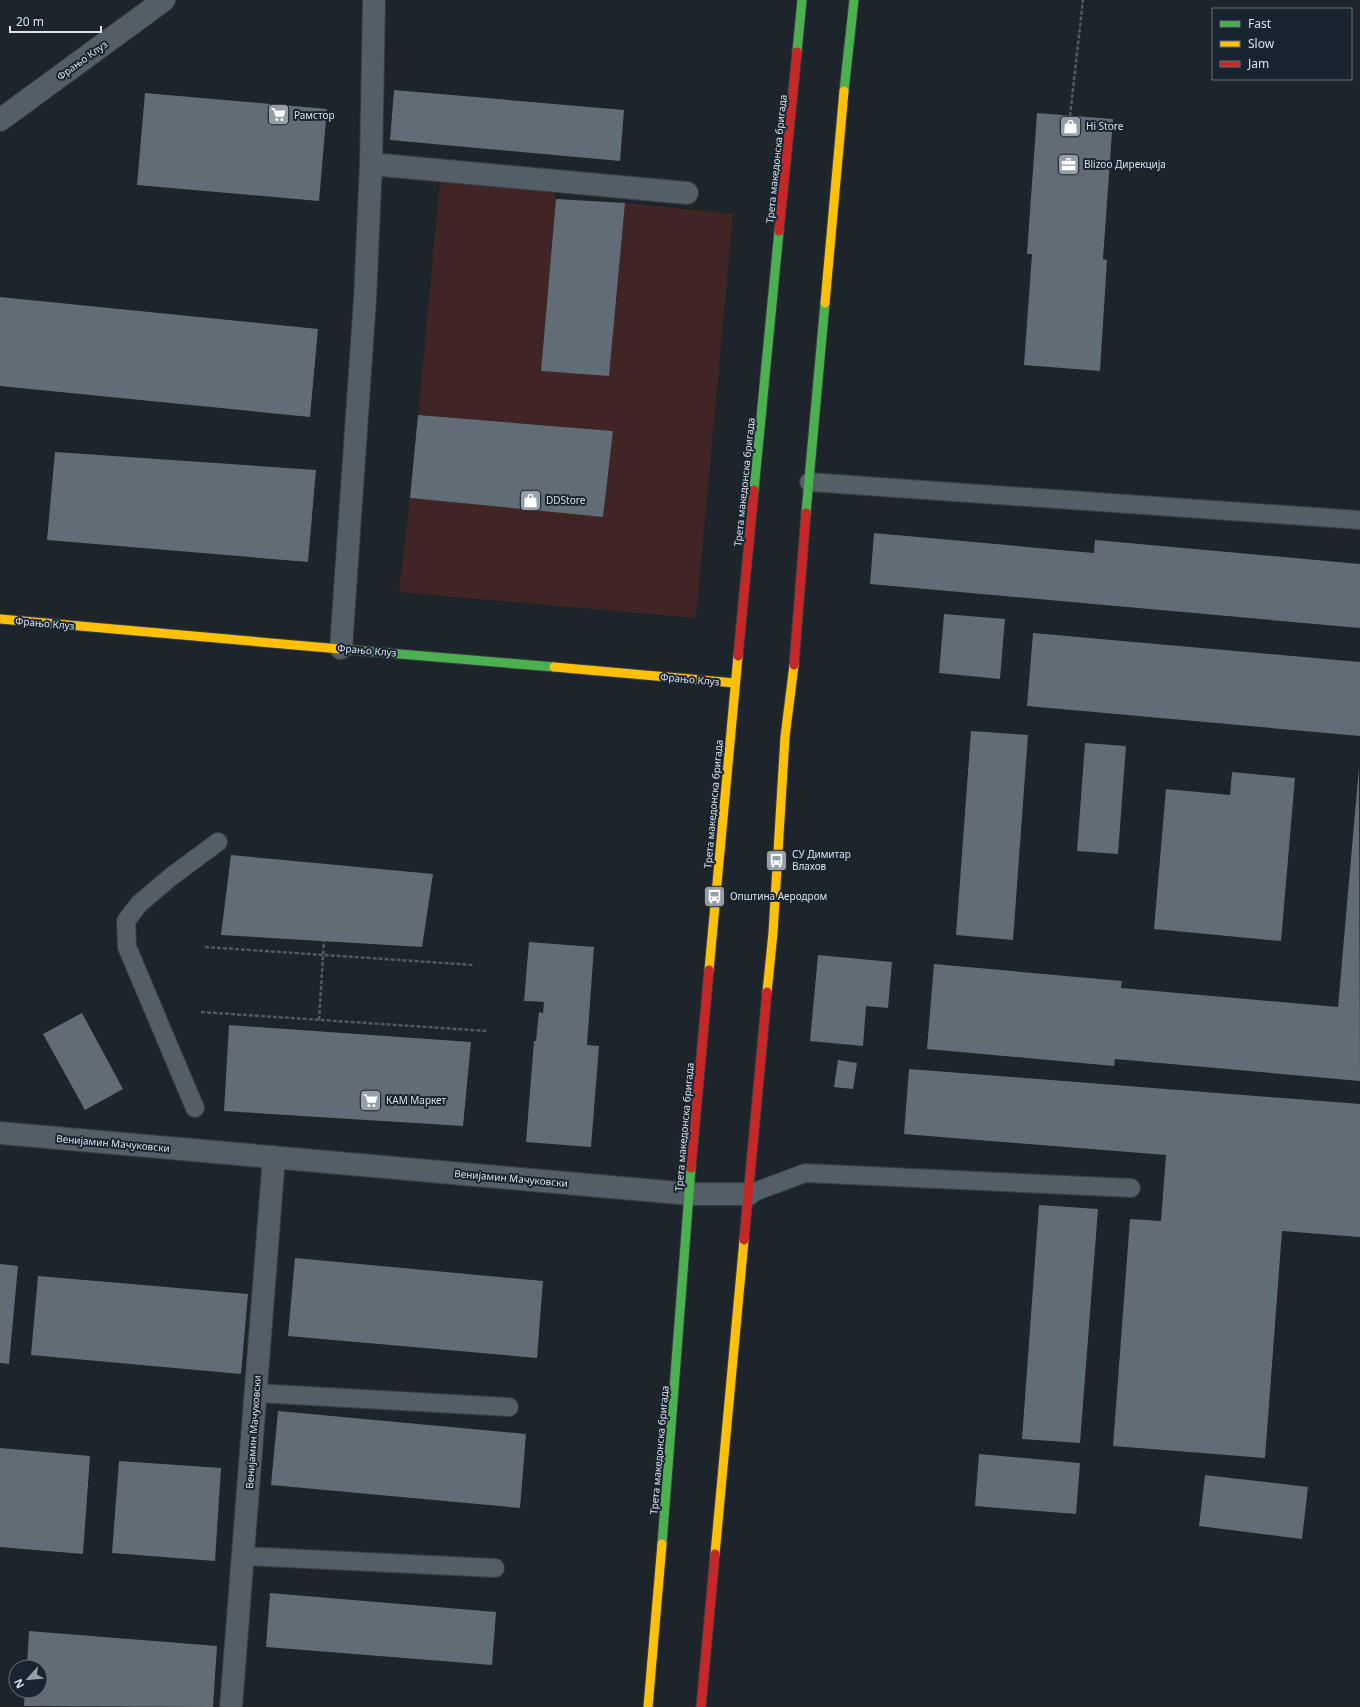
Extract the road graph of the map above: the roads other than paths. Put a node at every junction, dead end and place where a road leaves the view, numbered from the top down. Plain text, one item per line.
1 (164, 0) edge
2 (374, 0) edge
3 (802, 0) edge
4 (854, 0) edge
5 (862, 0) edge
6 (850, 27) junction
7 (0, 120) edge
8 (371, 164) junction
9 (687, 193) dead end
10 (809, 482) junction
11 (1360, 520) edge
12 (0, 619) edge
13 (341, 648) junction
14 (735, 683) junction
15 (218, 842) dead end
16 (196, 1108) dead end
17 (0, 1133) edge
18 (274, 1157) junction
19 (1131, 1188) dead end
20 (690, 1194) junction
21 (749, 1194) junction
22 (256, 1393) junction
23 (508, 1407) dead end
24 (243, 1556) junction
25 (494, 1568) dead end
26 (231, 1707) edge
27 (648, 1707) edge
28 (701, 1707) edge

1 - 7 street, Фрањо Клуз
2 - 8 street
3 - 14 street, Трета македонска бригада
4 - 6 street
5 - 6 street
6 - 10 street
8 - 9 street
8 - 13 street
10 - 11 lane
10 - 21 street
12 - 13 street, Фрањо Клуз
13 - 14 street, Фрањо Клуз
14 - 20 street, Трета македонска бригада
15 - 16 lane
17 - 18 street, Венијамин Мачуковски
18 - 20 street, Венијамин Мачуковски
18 - 22 street, Венијамин Мачуковски
19 - 21 lane
20 - 21 street, Венијамин Мачуковски
20 - 27 street, Трета македонска бригада
21 - 28 street
22 - 23 lane
22 - 24 street, Венијамин Мачуковски
24 - 25 lane
24 - 26 street, Венијамин Мачуковски

